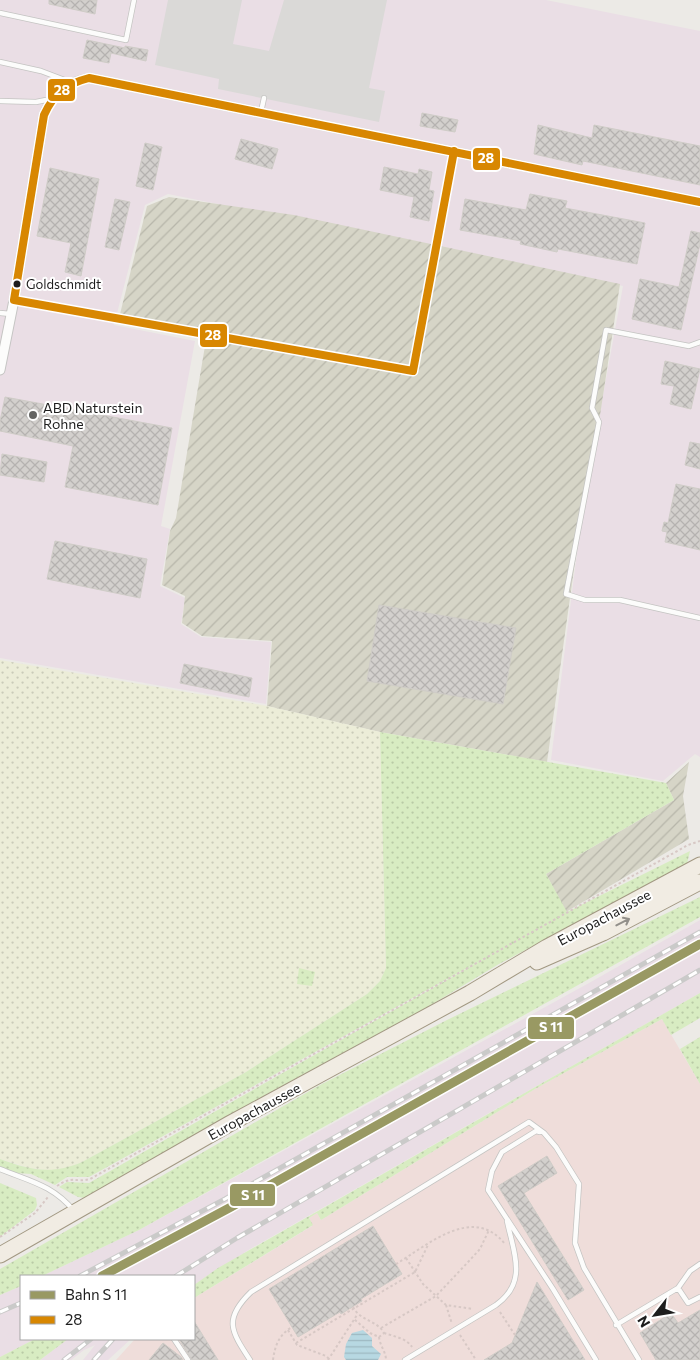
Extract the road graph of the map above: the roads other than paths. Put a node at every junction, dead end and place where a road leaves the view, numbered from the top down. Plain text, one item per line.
1 (134, 0) edge
2 (0, 13) edge
3 (0, 62) edge
4 (70, 82) junction
5 (264, 98) dead end
6 (51, 99) junction
7 (0, 101) edge
8 (261, 112) junction
9 (454, 151) junction
10 (700, 202) edge
11 (14, 300) junction
12 (0, 313) edge
13 (11, 314) junction
14 (700, 342) edge
15 (0, 370) edge
16 (700, 618) edge
17 (700, 866) edge
18 (700, 882) edge
19 (509, 970) junction
20 (544, 1133) junction
21 (0, 1169) edge
22 (75, 1212) junction
23 (507, 1219) junction
24 (0, 1255) edge
25 (700, 1264) edge
26 (678, 1288) junction
27 (700, 1297) edge
28 (616, 1325) junction
29 (175, 1340) edge
30 (188, 1360) edge
31 (250, 1360) edge
32 (405, 1360) edge
33 (596, 1360) edge
34 (639, 1360) edge

1 - 2 lane
3 - 4 lane
4 - 6 street
4 - 8 street
5 - 8 lane
6 - 7 lane
6 - 11 street
8 - 9 street
9 - 10 street
9 - 11 lane
11 - 13 street
12 - 13 lane
13 - 15 street
14 - 16 lane
17 - 19 main road, Europachaussee
19 -> 18 main road, Europachaussee
19 - 22 main road, Europachaussee
20 - 23 lane
20 - 28 lane
20 - 31 lane
21 - 22 lane
22 - 24 main road, Europachaussee
23 - 32 lane
23 - 33 lane
25 - 26 lane
26 - 27 lane
26 - 28 lane
28 - 34 lane
29 - 30 lane

